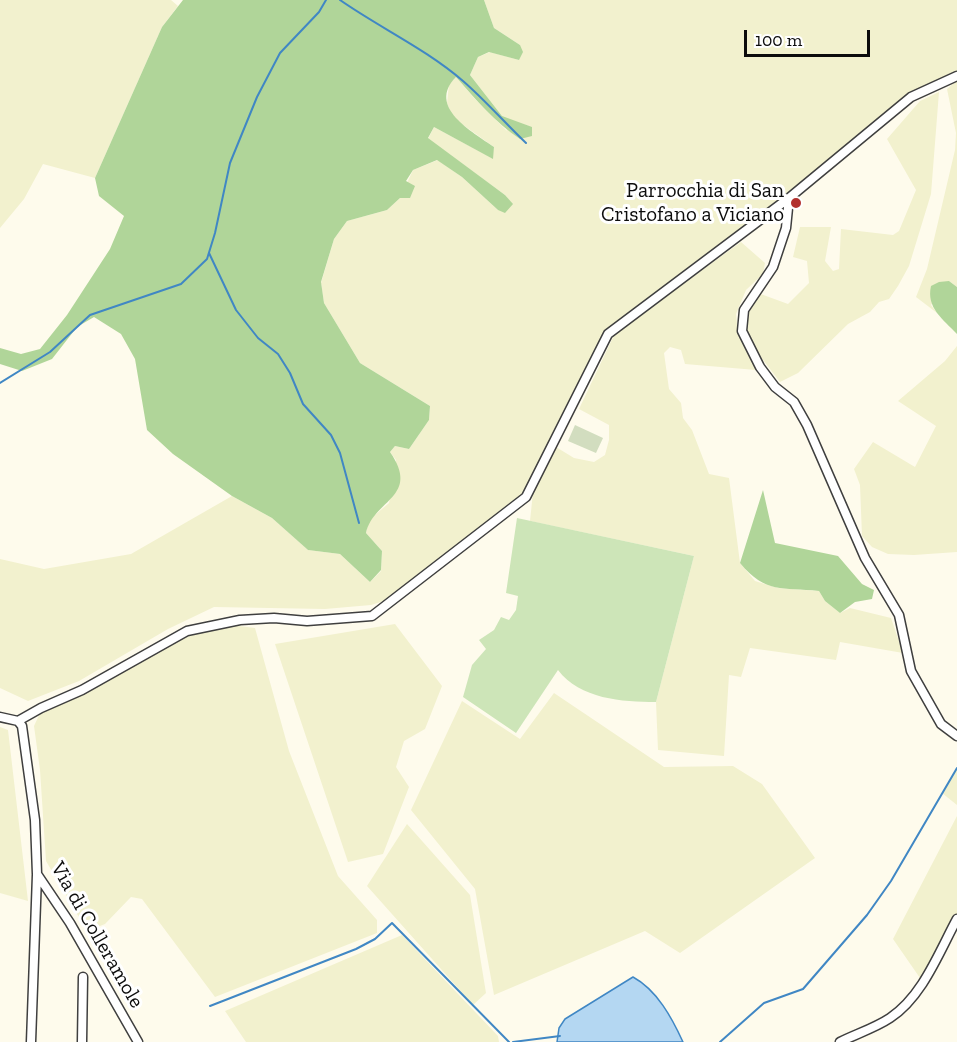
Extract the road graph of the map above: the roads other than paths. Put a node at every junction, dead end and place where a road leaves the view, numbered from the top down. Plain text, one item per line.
1 (957, 76) edge
2 (789, 198) junction
3 (0, 717) edge
4 (18, 721) junction
5 (957, 736) edge
6 (38, 874) junction
7 (957, 919) edge
8 (83, 976) dead end
9 (31, 1042) edge
10 (82, 1042) edge
11 (138, 1042) edge
12 (840, 1042) edge

1 - 2 street
2 - 4 street
2 - 5 street
3 - 4 street
4 - 6 street, Via di Colleramole
6 - 9 street
6 - 11 street, Via di Colleramole
7 - 12 street
8 - 10 street

